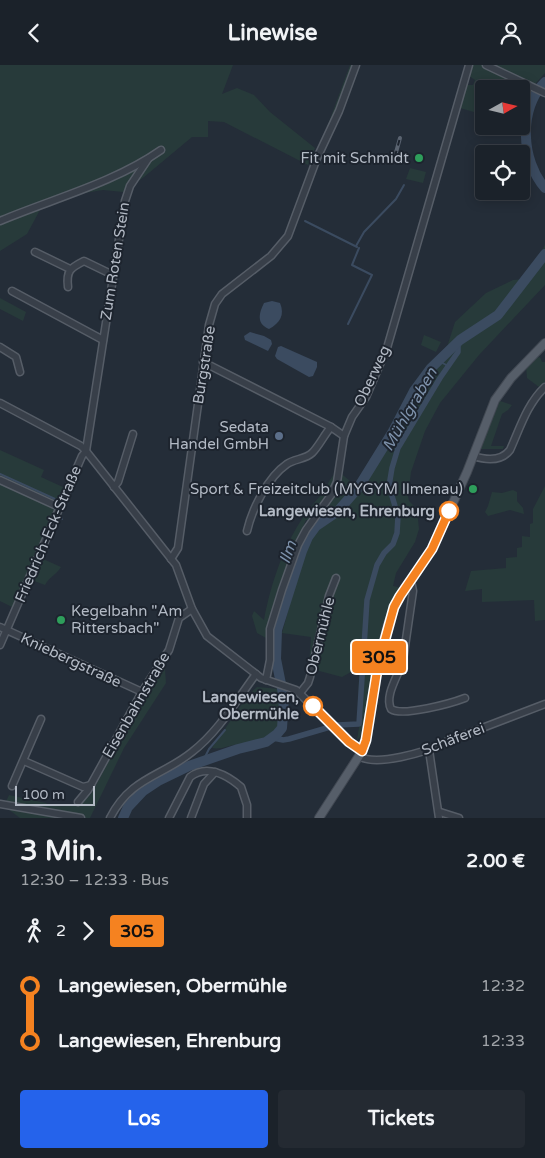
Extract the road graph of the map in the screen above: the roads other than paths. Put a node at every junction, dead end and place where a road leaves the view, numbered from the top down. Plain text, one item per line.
1 (356, 65) edge
2 (469, 65) edge
3 (486, 65) edge
4 (545, 93) edge
5 (161, 150) dead end
6 (148, 159) junction
7 (0, 221) edge
8 (35, 252) dead end
9 (70, 269) junction
10 (113, 275) junction
11 (68, 287) dead end
12 (12, 291) dead end
13 (103, 340) junction
14 (545, 343) edge
15 (0, 347) edge
16 (203, 363) junction
17 (20, 372) dead end
18 (545, 387) edge
19 (0, 403) edge
20 (331, 427) junction
21 (133, 433) dead end
22 (344, 436) junction
23 (86, 451) junction
24 (473, 456) junction
25 (0, 480) edge
26 (114, 487) junction
27 (59, 507) junction
28 (246, 531) dead end
29 (171, 559) junction
30 (336, 578) dead end
31 (410, 581) junction
32 (192, 609) junction
33 (3, 629) edge
34 (0, 645) edge
35 (256, 674) junction
36 (266, 680) junction
37 (142, 692) junction
38 (300, 693) junction
39 (465, 698) dead end
40 (545, 704) edge
41 (41, 719) dead end
42 (429, 750) junction
43 (360, 754) junction
44 (24, 761) junction
45 (215, 772) junction
46 (90, 785) junction
47 (12, 786) dead end
48 (78, 802) dead end
49 (0, 804) edge
50 (440, 815) edge
51 (80, 818) edge
52 (110, 818) edge
53 (169, 818) edge
54 (191, 818) edge
55 (247, 818) edge
56 (319, 818) edge
57 (459, 818) edge

1 - 16 street, Burgstraße
2 - 22 street, Oberweg
3 - 4 street
5 - 6 street, Zum Roten Stein
6 - 7 street, Zum Roten Stein
6 - 10 street, Zum Roten Stein
8 - 9 street
9 - 10 street
9 - 11 street
10 - 13 street, Zum Roten Stein
12 - 13 street, Zum Roten Stein
13 - 23 street, Zum Roten Stein
14 - 24 main road
15 - 17 street
16 - 20 street
16 - 29 street, Burgstraße
18 - 24 street
19 - 23 street, Obermühle
20 - 22 street
20 - 28 street
21 - 26 street
22 - 36 street, Oberweg
23 - 26 street, Obermühle
23 - 27 street, Friedrich-Eck-Straße
24 - 31 main road
25 - 27 street
26 - 29 street, Obermühle
27 - 33 street, Friedrich-Eck-Straße
29 - 32 street, Obermühle
30 - 38 street, Obermühle
31 - 39 street
31 - 43 main road
32 - 35 street, Obermühle
32 - 37 street, Eisenbahnstraße
33 - 34 street, Friedrich-Eck-Straße
33 - 37 street, Kniebergstraße
35 - 36 street, Obermühle
35 - 52 street
36 - 38 street, Obermühle
37 - 46 street, Eisenbahnstraße
38 - 43 street, Obermühle
40 - 42 street, Schäferei
41 - 44 street
42 - 43 street, Schäferei
42 - 50 street
43 - 56 main road
44 - 46 street
44 - 47 street
45 - 53 street
45 - 54 street
45 - 55 street
46 - 48 street, Eisenbahnstraße
49 - 51 street
50 - 57 street

